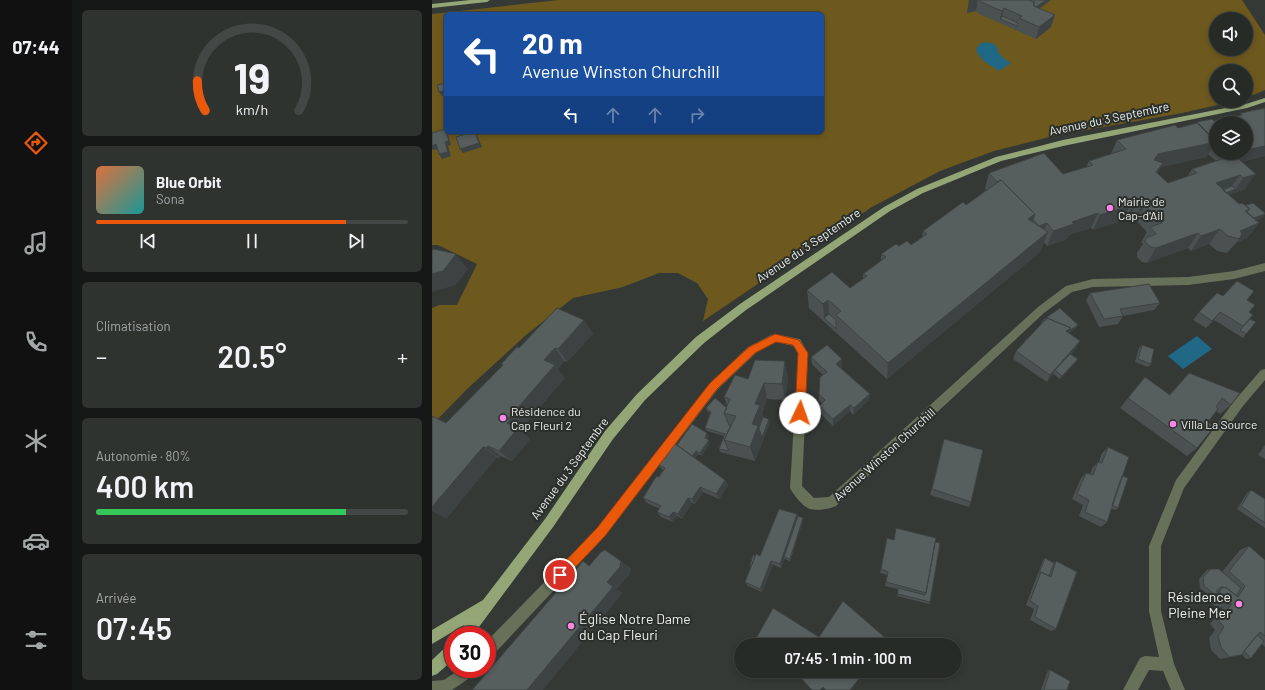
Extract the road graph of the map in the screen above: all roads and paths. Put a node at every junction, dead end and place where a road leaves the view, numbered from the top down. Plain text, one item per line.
1 (487, 0) edge
2 (432, 6) edge
3 (1265, 100) edge
4 (1265, 267) edge
5 (1265, 373) edge
6 (489, 603) junction
7 (471, 626) edge
8 (432, 638) edge
9 (496, 642) edge
10 (444, 660) edge
11 (1167, 664) junction
12 (432, 670) edge
13 (460, 678) edge
14 (432, 688) edge
15 (1130, 690) edge
16 (1178, 690) edge

1 - 2 main road
3 - 6 main road, Avenue du 3 Septembre
4 - 9 street, Avenue Winston Churchill
5 - 11 street
6 - 7 main road, Avenue du 3 Septembre
6 - 8 main road, Avenue du 3 Septembre
10 - 12 main road
11 - 15 street
11 - 16 street
13 - 14 street

